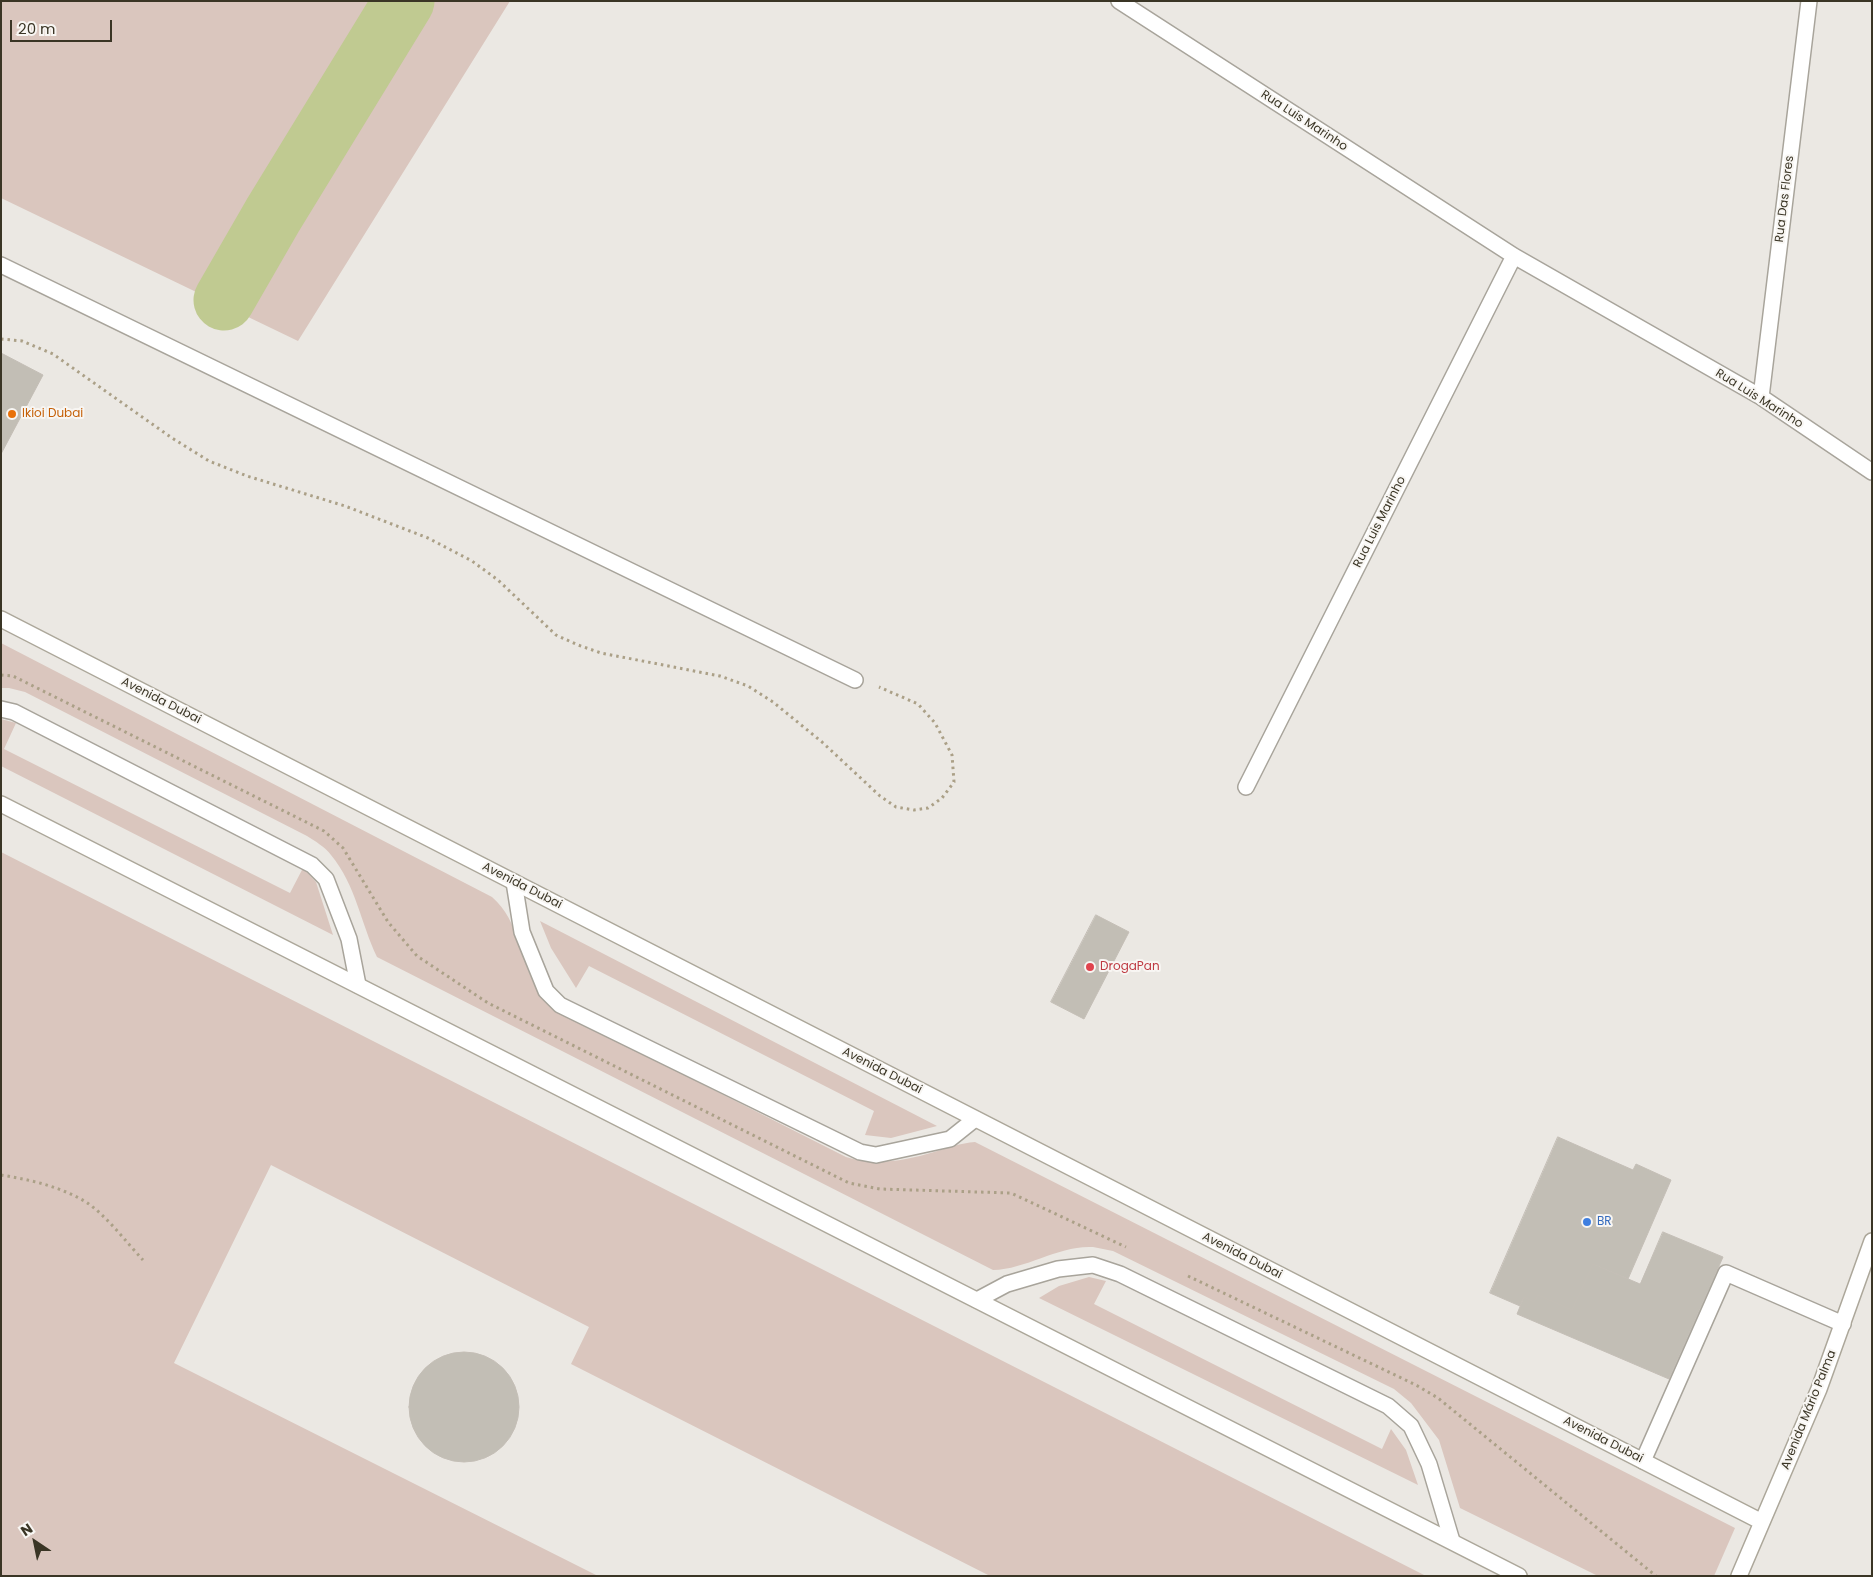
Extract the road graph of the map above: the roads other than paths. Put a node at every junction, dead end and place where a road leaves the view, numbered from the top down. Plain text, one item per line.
1 (1119, 1) edge
2 (1809, 1) edge
3 (1514, 256) junction
4 (1, 265) edge
5 (1761, 397) junction
6 (1872, 472) edge
7 (1, 619) edge
8 (855, 680) road end
9 (1, 709) edge
10 (1246, 787) dead end
11 (1, 804) edge
12 (514, 882) junction
13 (358, 986) junction
14 (975, 1119) junction
15 (1872, 1241) edge
16 (977, 1300) junction
17 (1843, 1324) junction
18 (1643, 1461) junction
19 (1762, 1522) junction
20 (1452, 1541) junction
21 (1519, 1576) edge
22 (1740, 1576) edge

1 - 3 street, Rua Luis Marinho
2 - 5 street, Rua Das Flores
3 - 5 street, Rua Luis Marinho
3 - 10 street, Rua Luis Marinho
4 - 8 street
5 - 6 street, Rua Luis Marinho
7 - 12 street, Avenida Dubai
9 - 13 street
11 - 13 street
12 - 14 street, Avenida Dubai
12 - 14 street
13 - 16 street
14 - 18 street, Avenida Dubai
15 - 17 street, Avenida Mário Palma
16 - 20 street
16 - 20 street
17 - 18 street
17 - 19 street, Avenida Mário Palma
18 - 19 street, Avenida Dubai
19 - 22 street, Avenida Mário Palma
20 - 21 street

